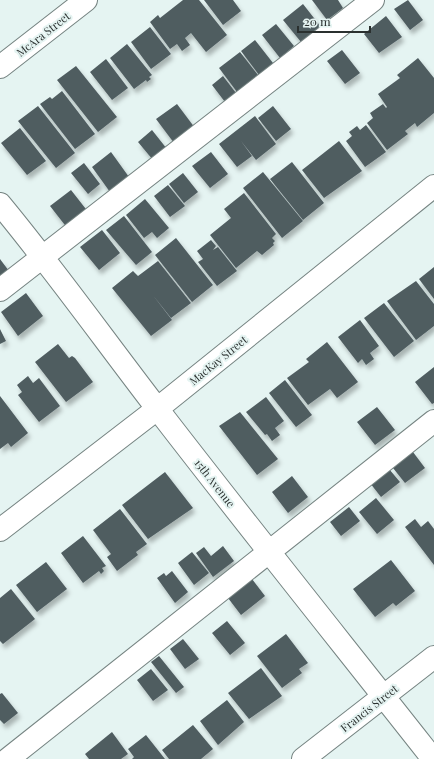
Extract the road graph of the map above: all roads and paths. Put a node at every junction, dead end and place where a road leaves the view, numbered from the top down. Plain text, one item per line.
1 (86, 0) edge
2 (373, 0) edge
3 (0, 67) edge
4 (434, 186) edge
5 (0, 204) edge
6 (44, 257) junction
7 (0, 290) edge
8 (157, 409) junction
9 (434, 421) edge
10 (0, 530) edge
11 (269, 553) junction
12 (434, 657) edge
13 (384, 696) junction
14 (8, 759) edge
15 (304, 759) edge
16 (433, 759) edge

1 - 3 street, McAra Street
2 - 6 street
4 - 8 street, MacKay Street
5 - 6 street, 15th Avenue
6 - 7 street
6 - 8 street, 15th Avenue
8 - 10 street, MacKay Street
8 - 11 street, 15th Avenue
9 - 11 street
11 - 13 street, 15th Avenue
11 - 14 street
12 - 13 street, Francis Street
13 - 15 street, Francis Street
13 - 16 street, 15th Avenue

